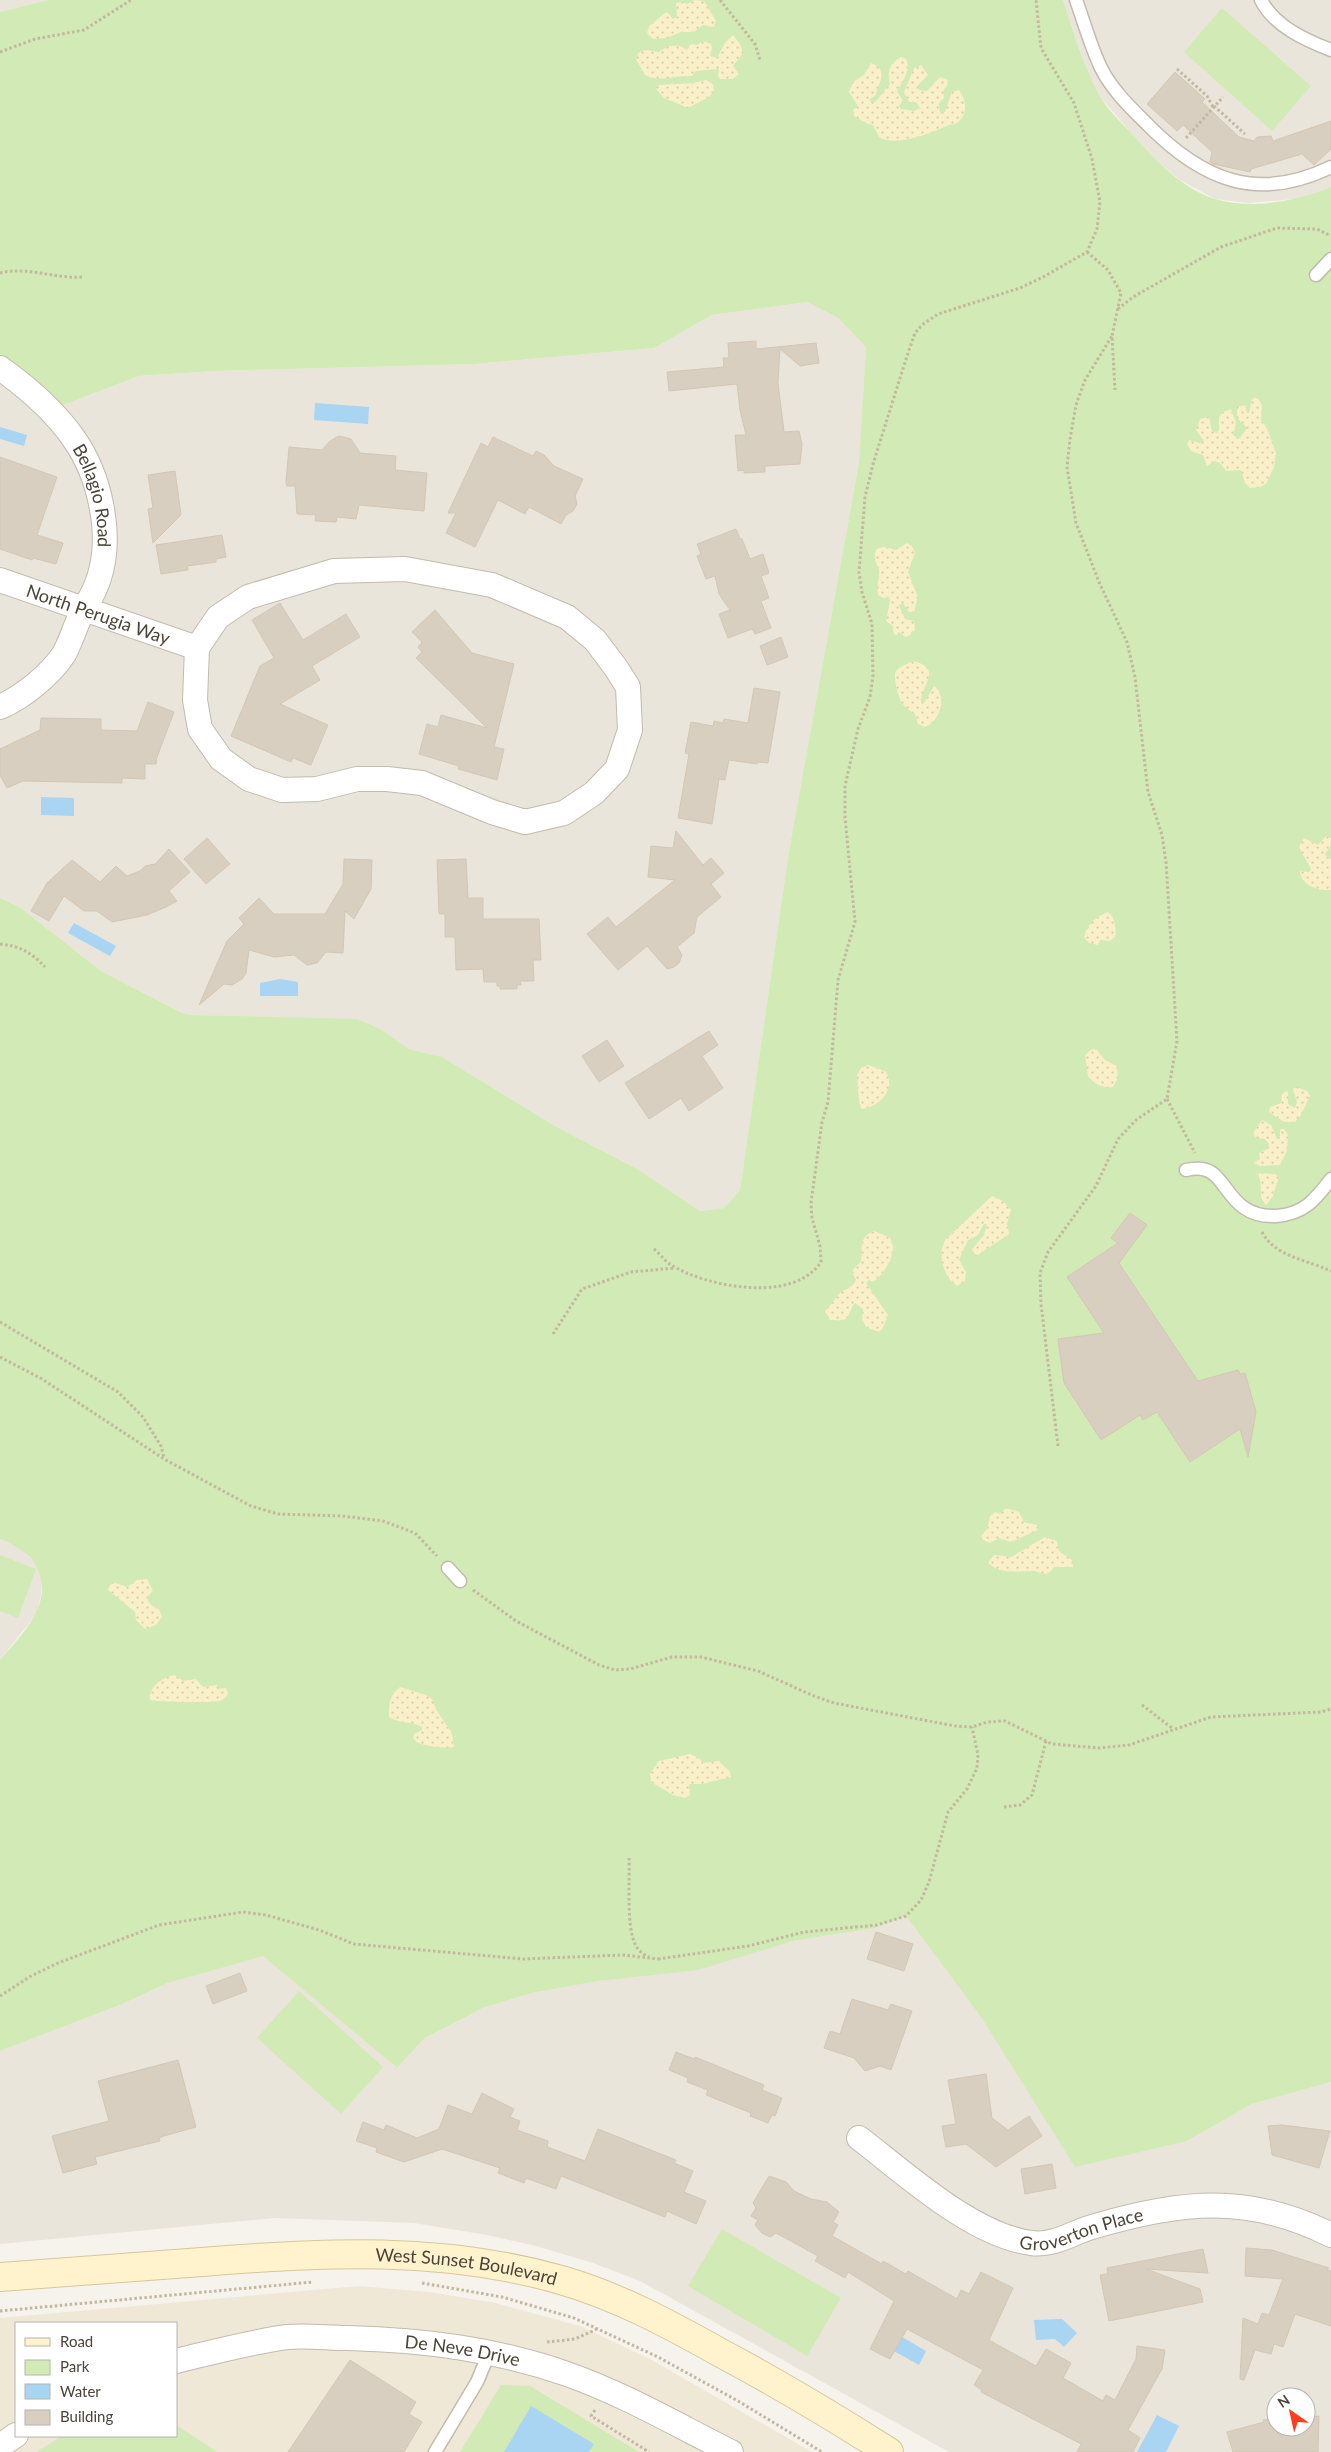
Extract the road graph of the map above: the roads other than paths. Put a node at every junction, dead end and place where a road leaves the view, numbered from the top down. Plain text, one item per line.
1 (1076, 0) edge
2 (1261, 0) edge
3 (1331, 50) edge
4 (1331, 167) edge
5 (1331, 259) edge
6 (1316, 275) dead end
7 (0, 368) edge
8 (0, 580) edge
9 (84, 609) junction
10 (197, 648) junction
11 (0, 707) edge
12 (1186, 1170) dead end
13 (1331, 1179) edge
14 (448, 1568) road end
15 (460, 1581) road end
16 (859, 2138) dead end
17 (1331, 2235) edge
18 (0, 2277) edge
19 (490, 2352) junction
20 (178, 2360) edge
21 (15, 2436) edge
22 (0, 2446) edge
23 (435, 2452) edge
24 (731, 2452) edge
25 (889, 2452) edge

1 - 4 lane
2 - 3 lane
5 - 6 lane
7 - 9 street, Bellagio Road
8 - 9 street, North Perugia Way
9 - 10 street, North Perugia Way
9 - 11 street, Bellagio Road
10 - 10 street
12 - 13 lane
14 - 15 lane
16 - 17 street, Groverton Place
18 - 25 main road, West Sunset Boulevard
19 - 20 street, De Neve Drive
19 - 23 lane
19 - 24 street, De Neve Drive
21 - 22 street

